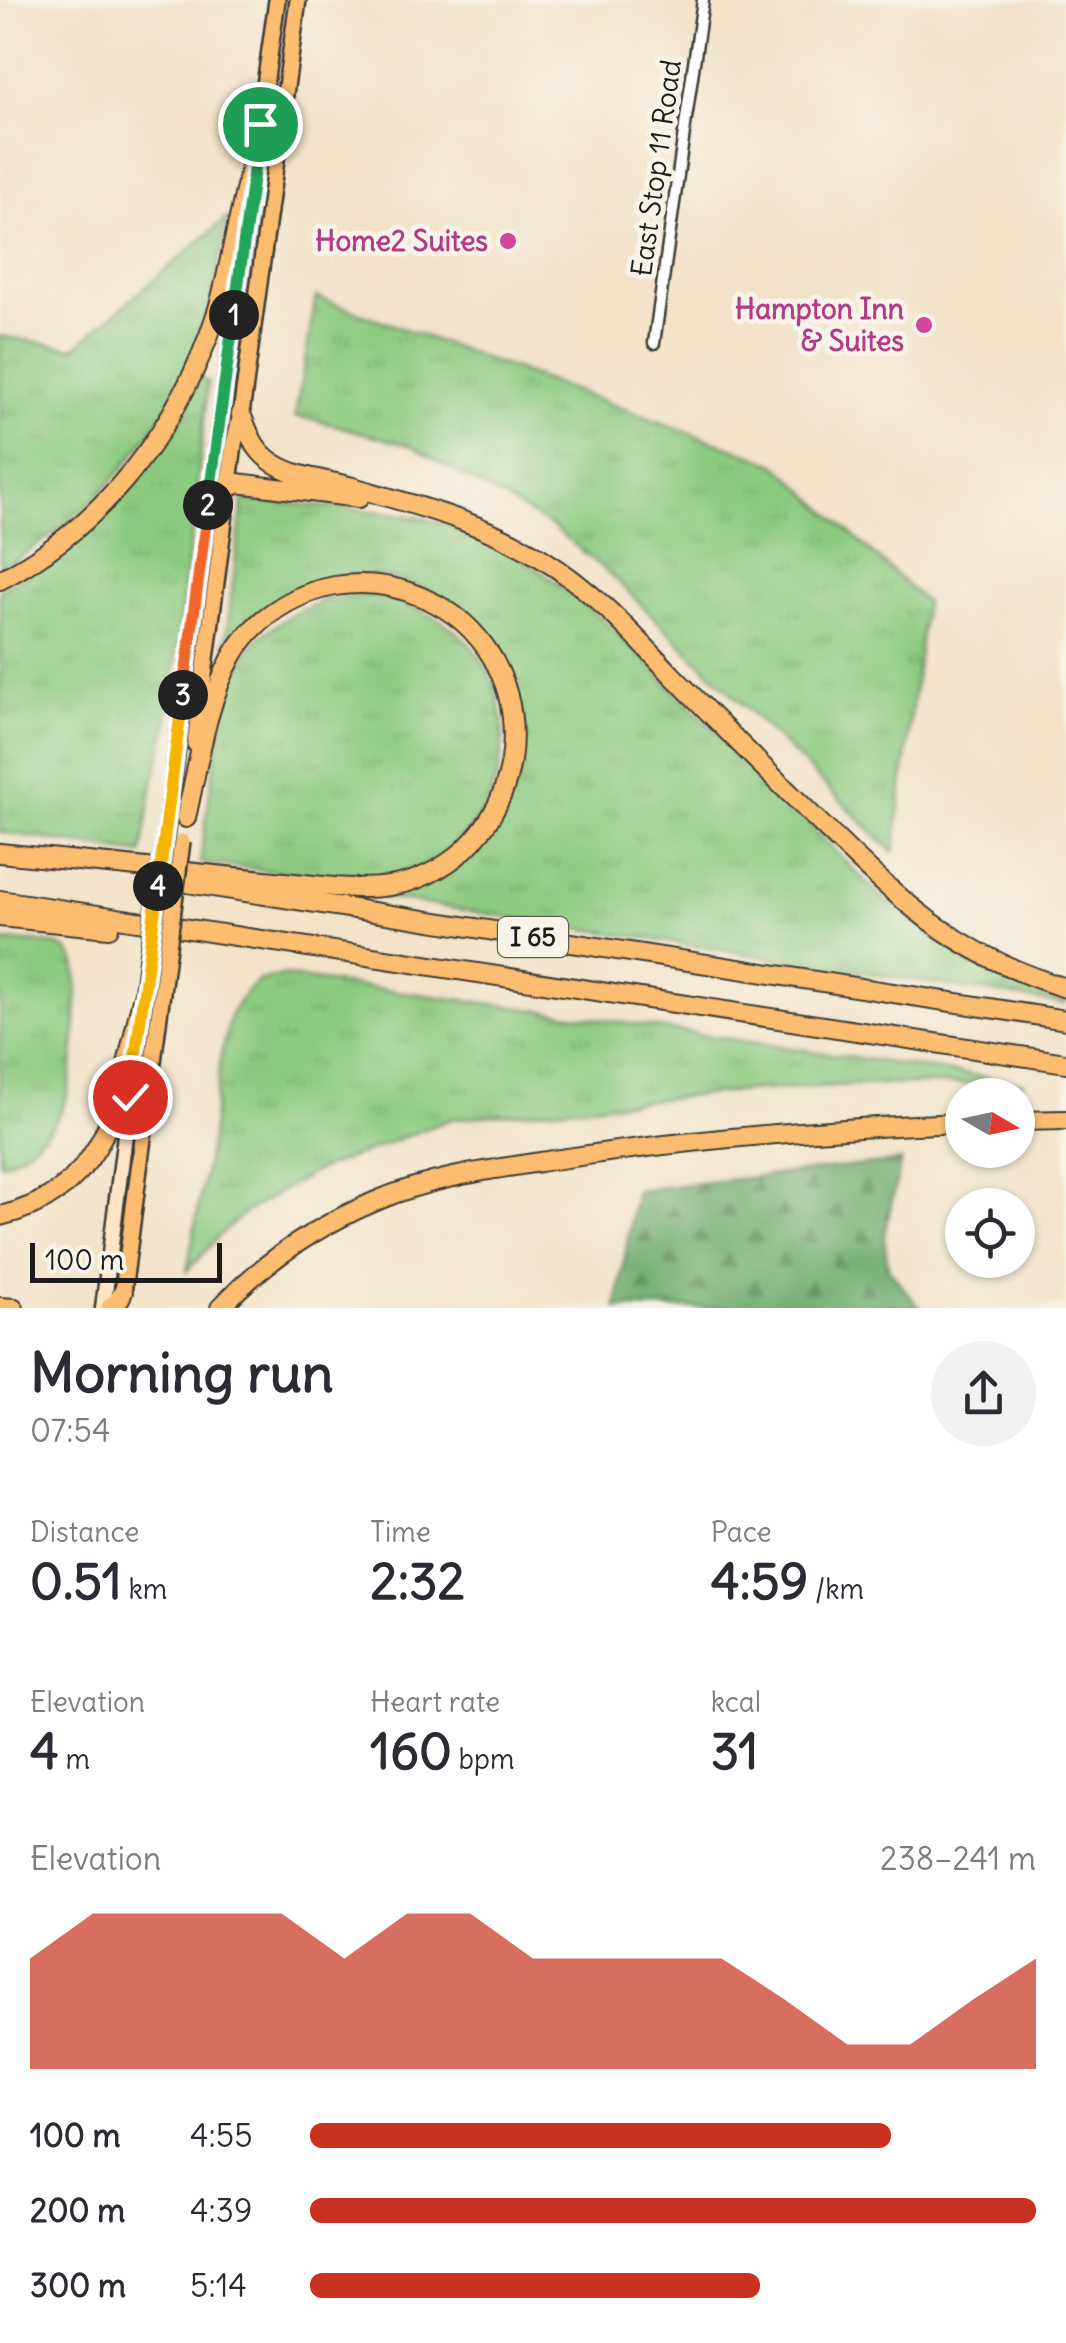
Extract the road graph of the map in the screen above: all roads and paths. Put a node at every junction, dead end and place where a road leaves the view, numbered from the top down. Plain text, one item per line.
1 (276, 0) edge
2 (298, 0) edge
3 (704, 0) edge
4 (260, 124) junction
5 (654, 342) dead end
6 (242, 414) junction
7 (229, 487) junction
8 (400, 501) junction
9 (208, 511) junction
10 (0, 580) edge
11 (186, 818) junction
12 (0, 854) edge
13 (0, 900) edge
14 (0, 917) edge
15 (244, 938) junction
16 (1066, 988) edge
17 (142, 999) junction
18 (1066, 1020) edge
19 (1066, 1062) edge
20 (1066, 1120) edge
21 (1035, 1121) edge
22 (945, 1124) edge
23 (0, 1216) edge
24 (122, 1300) edge
25 (0, 1306) edge
26 (14, 1308) edge
27 (107, 1308) edge
28 (220, 1308) edge

1 - 4 main road
2 - 6 main road
3 - 5 street, East Stop 11 Road
4 - 9 main road
4 - 10 highway
6 - 7 main road
6 - 8 highway
7 - 8 highway
7 - 9 highway
7 - 11 main road
8 - 16 highway
9 - 17 main road, bridge
11 - 12 highway
11 - 24 main road, bridge
12 - 18 highway, I 65
13 - 15 highway, I 65
14 - 15 highway
15 - 19 highway, I 65
17 - 23 highway
17 - 27 main road
20 - 21 highway
22 - 28 highway
24 - 27 highway
25 - 26 highway

